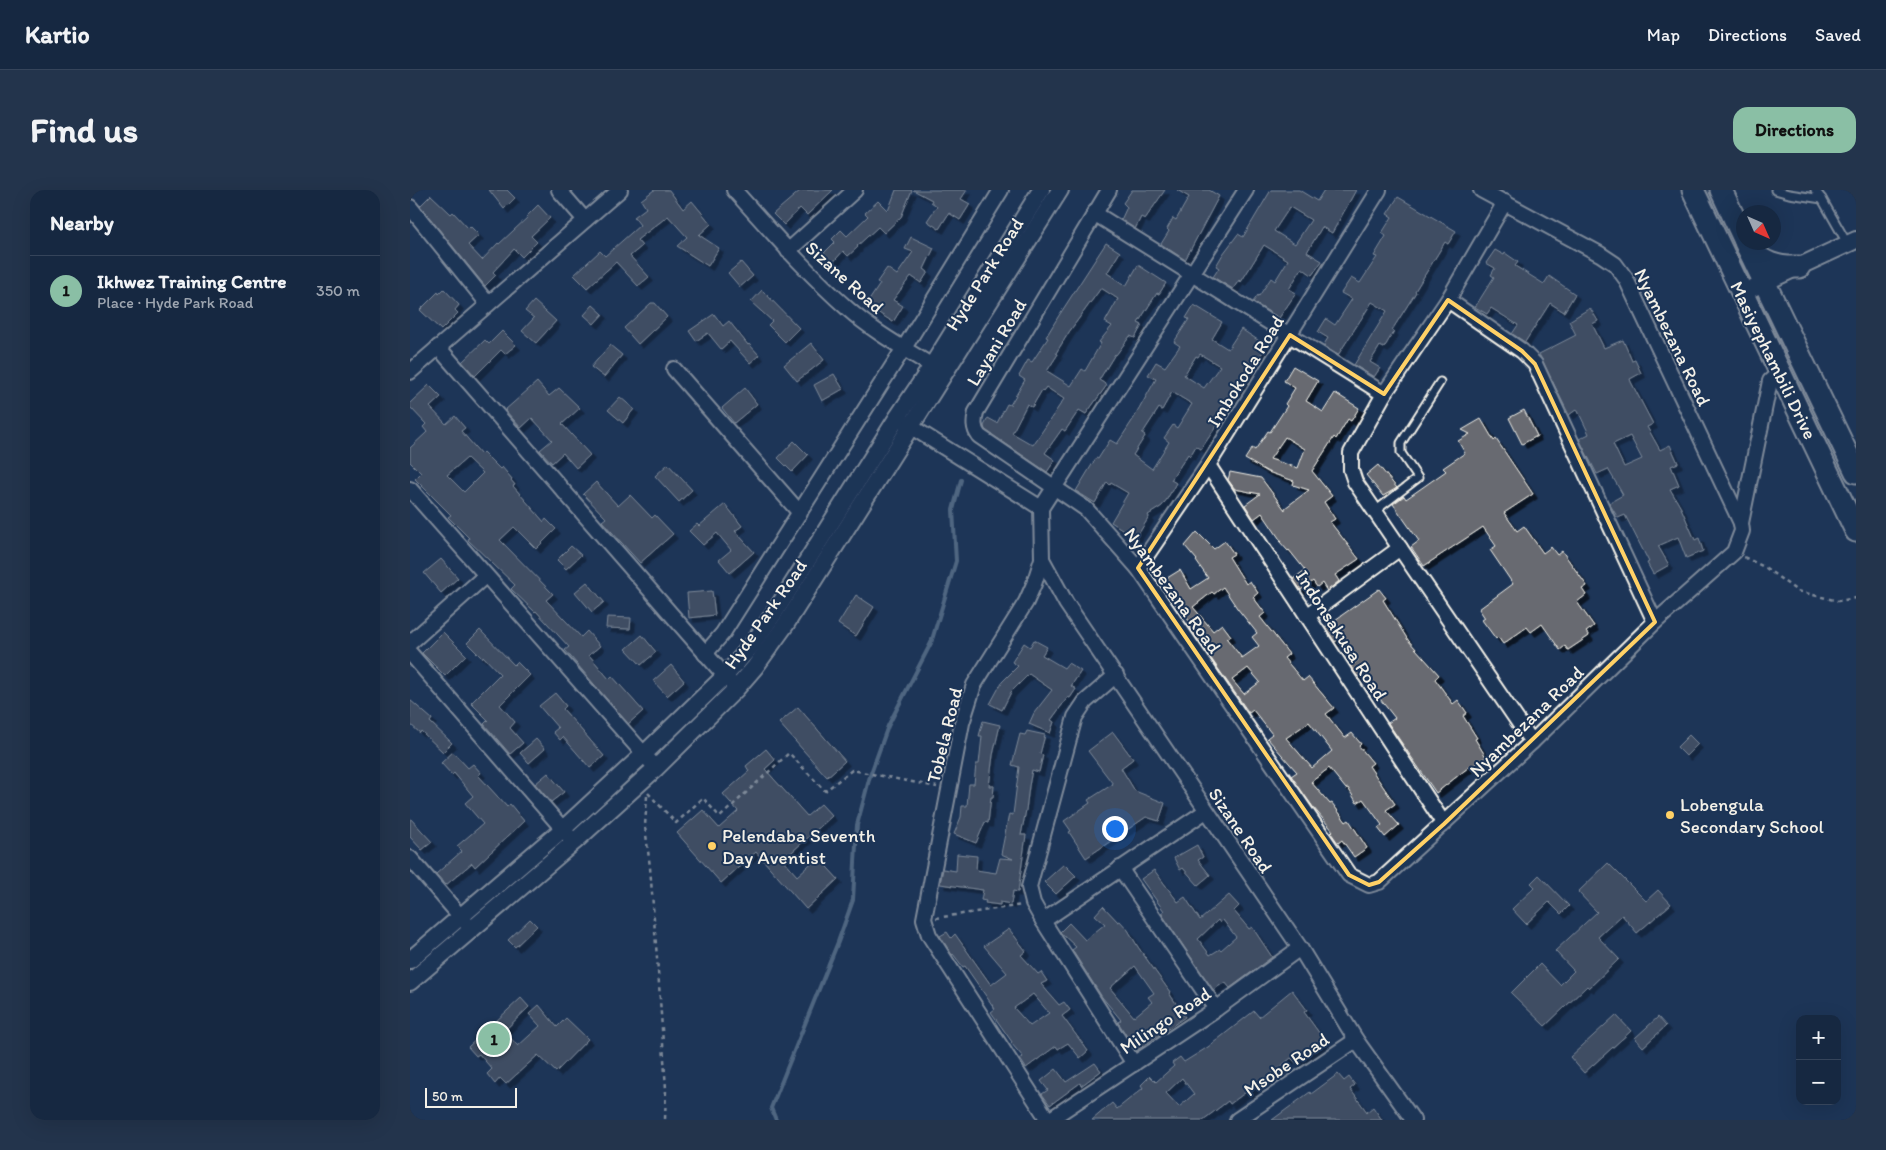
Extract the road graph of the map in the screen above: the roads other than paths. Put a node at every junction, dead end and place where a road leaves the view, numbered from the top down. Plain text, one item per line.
1 (559, 190) edge
2 (620, 190) edge
3 (734, 190) edge
4 (854, 190) edge
5 (1001, 190) edge
6 (1041, 190) edge
7 (1060, 190) edge
8 (1109, 190) edge
9 (1246, 190) edge
10 (1379, 190) edge
11 (1481, 190) edge
12 (1693, 190) edge
13 (1721, 190) edge
14 (1774, 190) edge
15 (1815, 190) edge
16 (1822, 199) junction
17 (1505, 202) junction
18 (410, 207) edge
19 (1094, 213) junction
20 (585, 220) junction
21 (1736, 223) edge
22 (1852, 242) edge
23 (1748, 250) edge
24 (1752, 250) edge
25 (788, 251) junction
26 (1799, 267) junction
27 (1192, 275) junction
28 (1764, 283) junction
29 (1742, 293) junction
30 (1448, 300) junction
31 (488, 304) junction
32 (1290, 335) junction
33 (438, 348) junction
34 (904, 348) junction
35 (674, 369) dead end
36 (939, 370) junction
37 (410, 372) edge
38 (1780, 372) junction
39 (1440, 382) dead end
40 (1384, 394) junction
41 (898, 418) junction
42 (912, 427) junction
43 (1208, 465) junction
44 (1856, 472) edge
45 (1056, 487) junction
46 (410, 489) edge
47 (1041, 508) junction
48 (1375, 511) junction
49 (800, 512) junction
50 (1742, 522) junction
51 (1856, 531) edge
52 (1400, 548) junction
53 (1042, 559) junction
54 (1138, 568) junction
55 (485, 576) junction
56 (1307, 616) junction
57 (1655, 622) junction
58 (410, 643) edge
59 (410, 653) edge
60 (705, 654) junction
61 (1116, 675) junction
62 (725, 676) junction
63 (736, 689) junction
64 (1532, 742) junction
65 (644, 754) junction
66 (656, 768) junction
67 (1206, 811) junction
68 (1444, 824) junction
69 (563, 829) junction
70 (574, 842) junction
71 (410, 858) edge
72 (1120, 868) junction
73 (461, 917) junction
74 (1043, 921) junction
75 (472, 930) junction
76 (1300, 948) junction
77 (410, 960) edge
78 (410, 982) edge
79 (1216, 1009) junction
80 (1356, 1040) junction
81 (1134, 1064) junction
82 (1411, 1119) edge
83 (1049, 1120) edge
84 (1236, 1120) edge

1 - 20 street
2 - 20 street
3 - 25 street, Sizane Road
4 - 25 street
5 - 34 street
6 - 36 street, Hyde Park Road
7 - 36 street, Hyde Park Road
8 - 19 street, Layani Road
9 - 27 street
10 - 32 street, Imbokoda Road
11 - 17 street, Nyambezana Road
12 - 29 main road, Masiyephambili Drive
13 - 21 main road, Masiyephambili Drive
14 - 16 lane
15 - 16 lane
16 - 22 lane
17 - 30 street
17 - 50 street, Nyambezana Road
18 - 31 street
19 - 27 street
19 - 45 street, Layani Road
20 - 31 street
22 - 26 street
23 - 28 main road, Masiyephambili Drive
24 - 26 main road
25 - 34 street, Sizane Road
26 - 28 street
27 - 32 street
27 - 45 street
28 - 29 street
28 - 44 main road, Masiyephambili Drive
29 - 38 main road, Masiyephambili Drive
30 - 40 street
30 - 57 street
31 - 33 street
32 - 40 street
32 - 43 street, Imbokoda Road
33 - 37 street
33 - 60 street
34 - 36 street, Sizane Road
34 - 49 street
35 - 49 street
36 - 41 street, Hyde Park Road
36 - 42 street, Hyde Park Road
38 - 50 street
38 - 51 main road, Masiyephambili Drive
39 - 48 lane
40 - 48 street
41 - 42 street
41 - 62 street, Hyde Park Road
42 - 47 street
42 - 63 street, Hyde Park Road
43 - 54 street, Imbokoda Road
43 - 56 street, Indonsakusa Road
45 - 47 street
45 - 54 street, Nyambezana Road
46 - 55 street
47 - 53 street, Tobela Road
48 - 52 street
49 - 60 street
50 - 57 street, Nyambezana Road
52 - 56 street
52 - 64 street
53 - 61 street, Sizane Road
53 - 83 street, Tobela Road
54 - 68 street, Nyambezana Road
55 - 58 street
55 - 65 street
56 - 68 street, Indonsakusa Road
57 - 64 street, Nyambezana Road
59 - 69 street
60 - 62 street
61 - 67 street, Sizane Road
61 - 74 street
62 - 63 street
62 - 65 street, Hyde Park Road
63 - 66 street, Hyde Park Road
64 - 68 street, Nyambezana Road
65 - 66 street
65 - 69 street, Hyde Park Road
66 - 70 street, Hyde Park Road
67 - 72 street
67 - 76 street, Sizane Road
69 - 70 street
69 - 73 street, Hyde Park Road
70 - 75 street, Hyde Park Road
71 - 73 street
72 - 74 street
72 - 79 street
73 - 75 street
73 - 77 street, Hyde Park Road
74 - 81 street
75 - 78 street, Hyde Park Road
76 - 79 street, Milingo Road
76 - 80 street, Sizane Road
79 - 81 street, Milingo Road
80 - 82 street, Sizane Road
80 - 84 street, Msobe Road
81 - 83 street, Milingo Road

